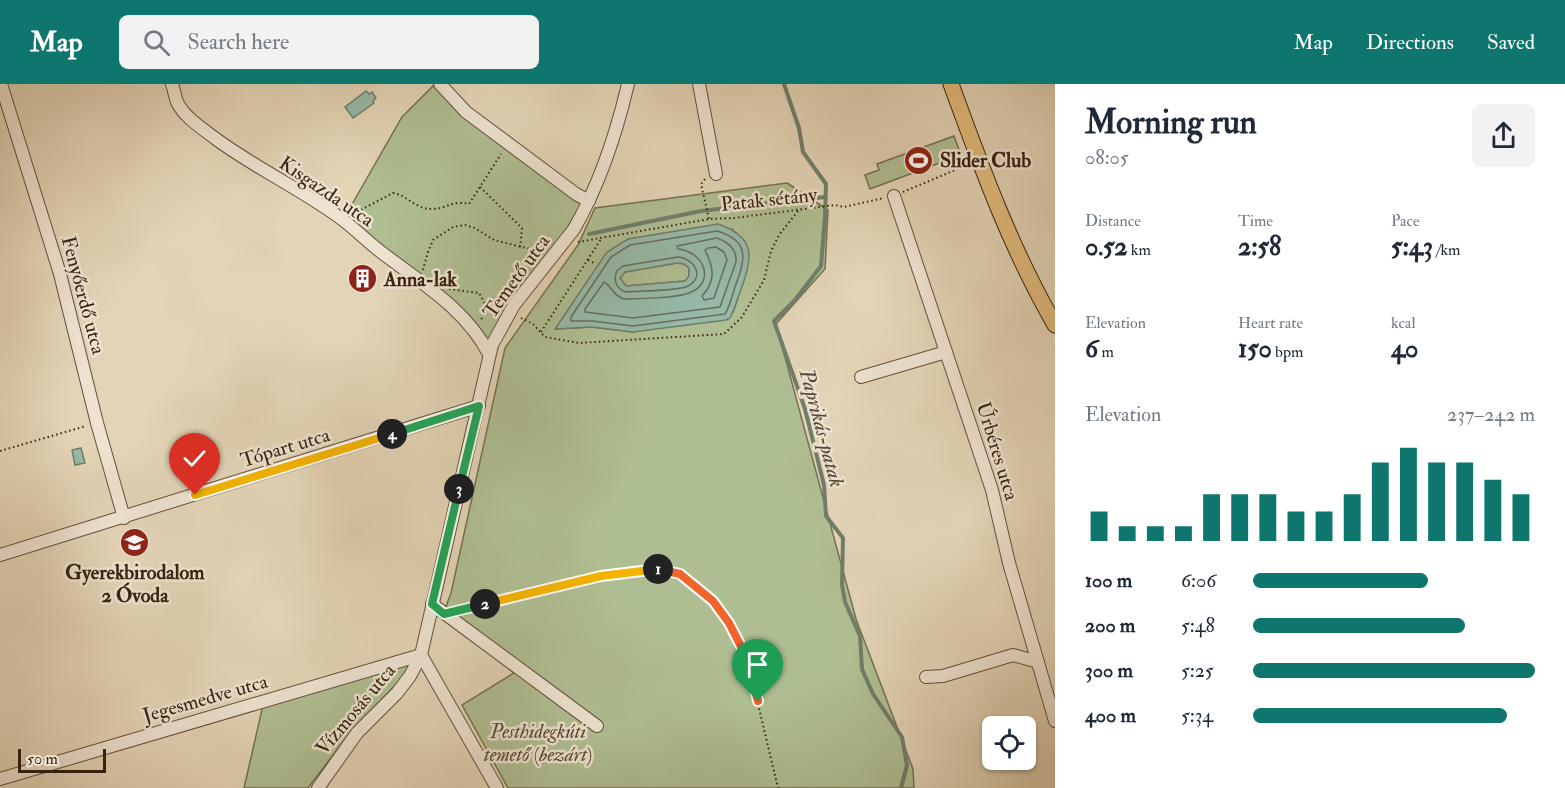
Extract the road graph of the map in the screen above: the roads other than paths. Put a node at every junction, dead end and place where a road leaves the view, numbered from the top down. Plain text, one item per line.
1 (1, 84) edge
2 (172, 84) edge
3 (440, 84) edge
4 (628, 84) edge
5 (699, 84) edge
6 (951, 84) edge
7 (716, 174) road end
8 (894, 196) road end
9 (589, 201) junction
10 (1055, 325) edge
11 (946, 352) junction
12 (489, 354) junction
13 (861, 377) dead end
14 (479, 406) junction
15 (124, 518) junction
16 (0, 555) edge
17 (432, 604) junction
18 (421, 655) junction
19 (1038, 662) junction
20 (926, 676) dead end
21 (1055, 721) edge
22 (597, 726) dead end
23 (0, 779) edge
24 (318, 788) edge
25 (497, 788) edge

1 - 15 street, Fenyőerdő utca
2 - 12 street, Kisgazda utca
3 - 9 street
4 - 9 street, Temető utca
5 - 7 street
6 - 10 main road
8 - 11 street, Úrbéres utca
9 - 12 street, Temető utca
11 - 13 street
11 - 19 street, Úrbéres utca
12 - 14 street, Temető utca
14 - 15 street, Tópart utca
14 - 17 street, Temető utca
15 - 16 street, Tópart utca
17 - 18 street, Temető utca
17 - 22 street
18 - 23 street, Jegesmedve utca
18 - 24 street, Vízmosás utca
18 - 25 street
19 - 20 street
19 - 21 street, Úrbéres utca

